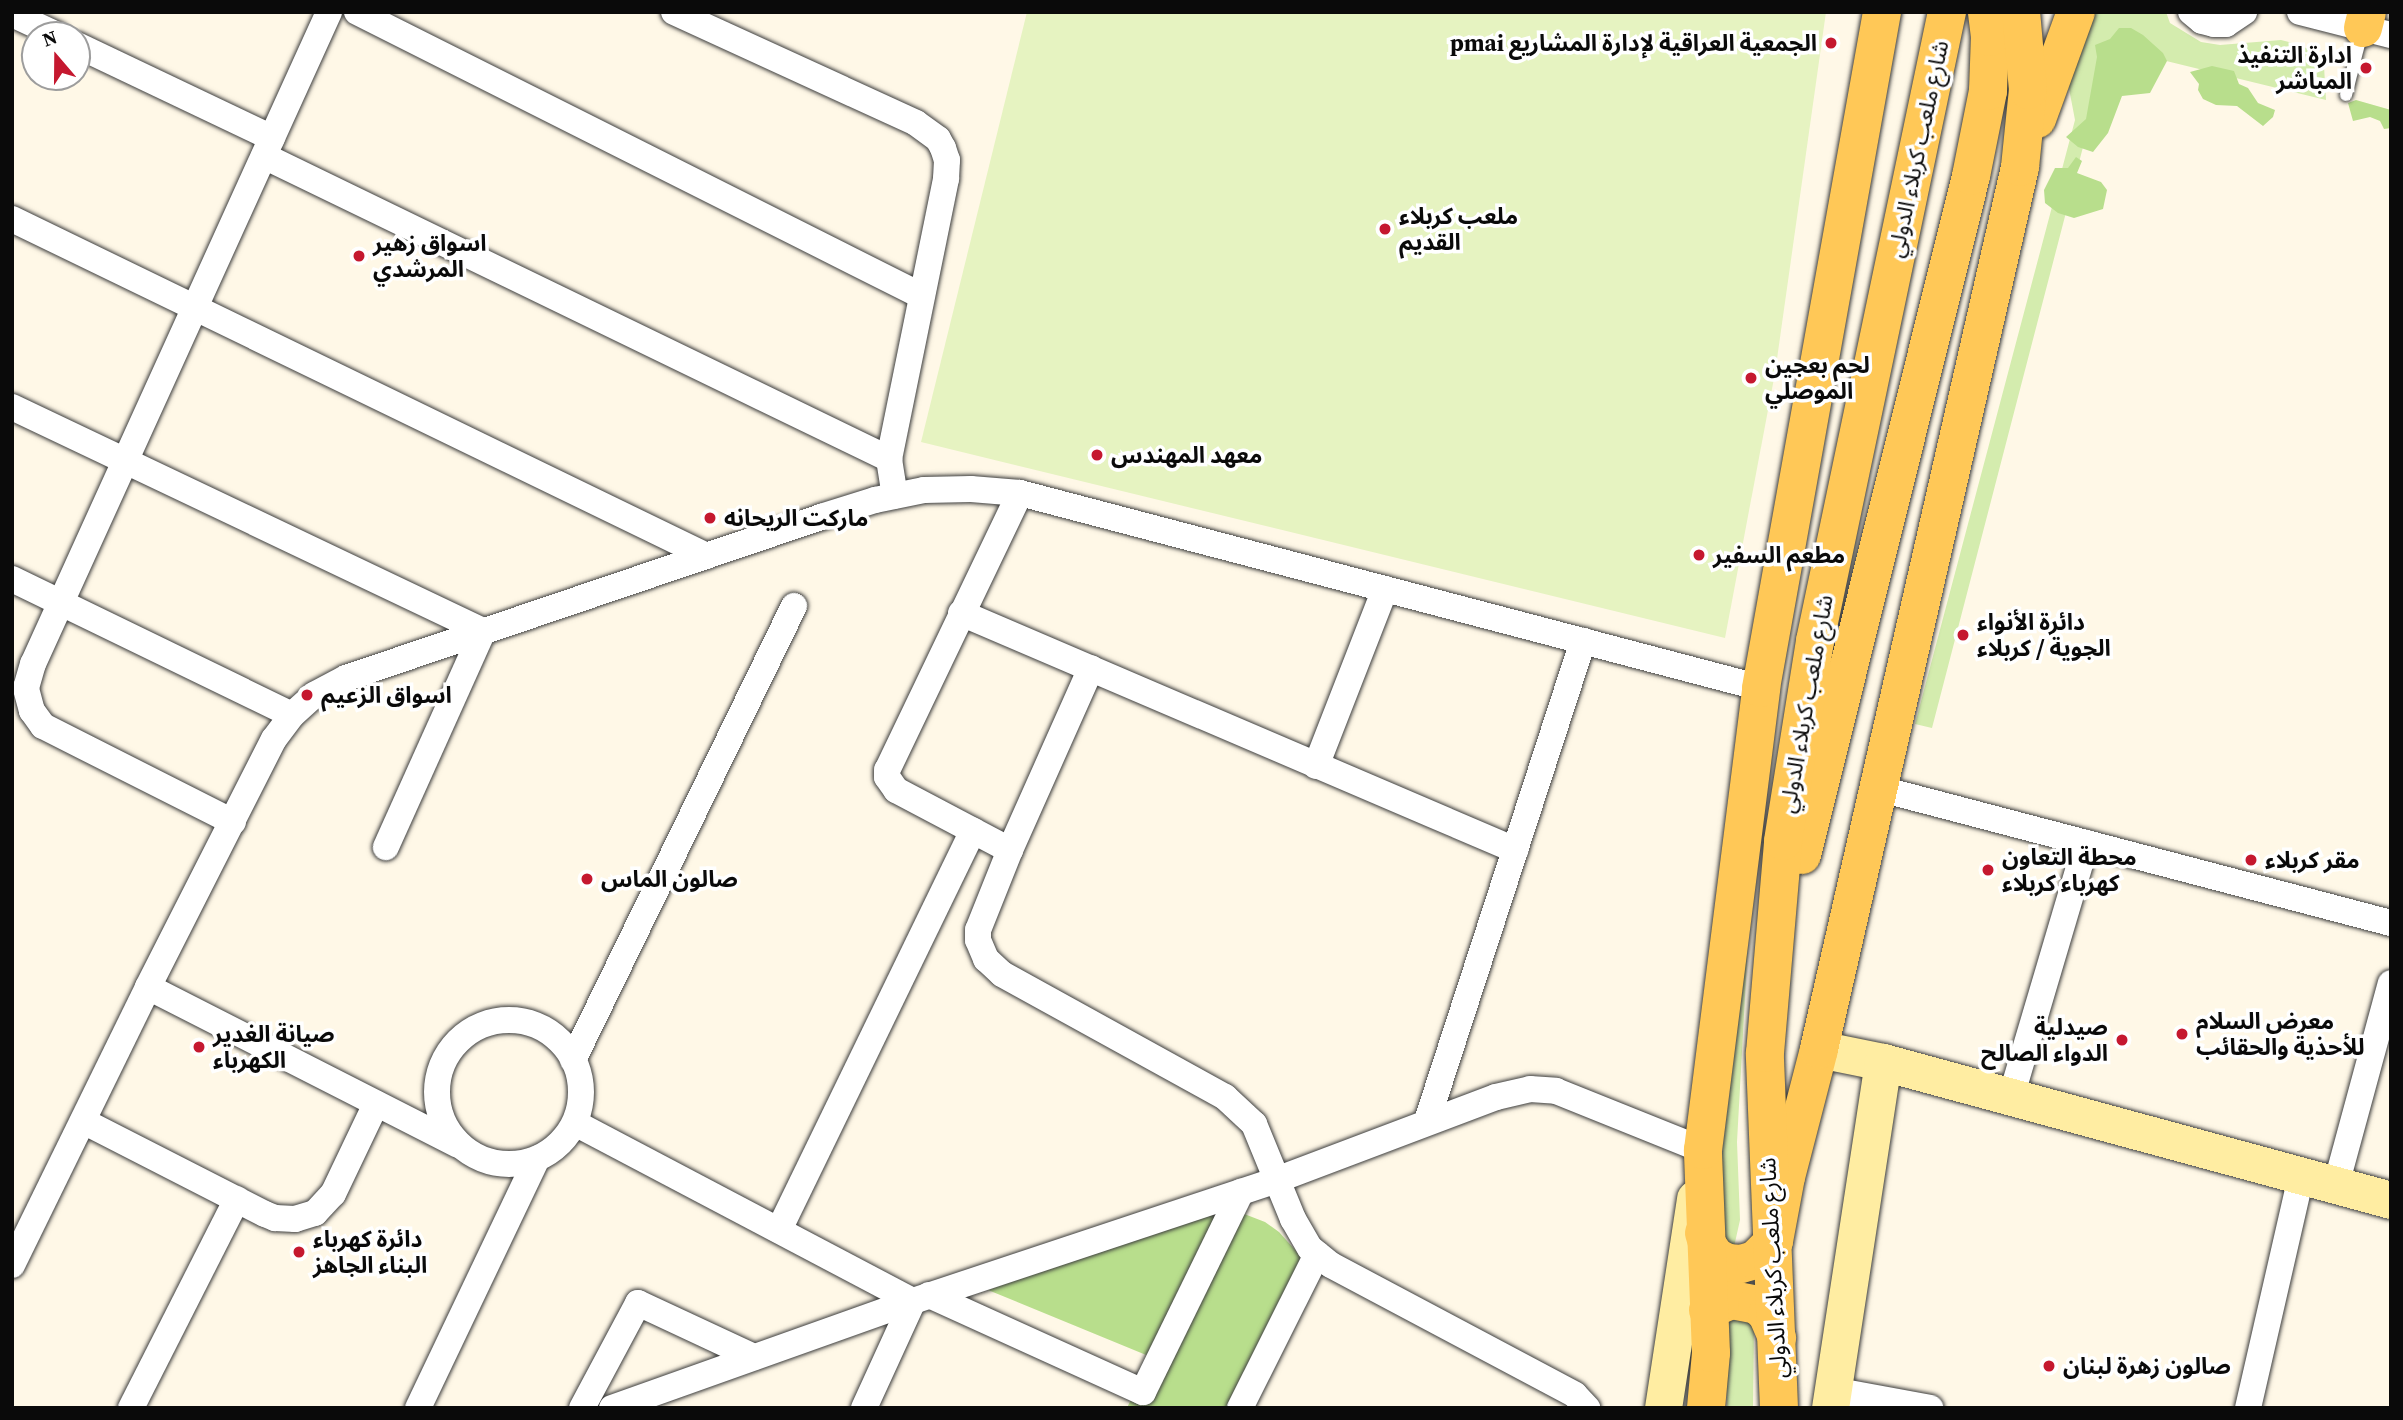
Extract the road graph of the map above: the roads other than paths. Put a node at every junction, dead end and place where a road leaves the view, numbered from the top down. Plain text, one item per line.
1 (329, 12) edge
2 (357, 12) edge
3 (674, 12) edge
4 (1882, 12) edge
5 (1947, 12) edge
6 (1987, 12) edge
7 (2021, 12) edge
8 (2056, 12) edge
9 (2076, 12) edge
10 (2191, 12) edge
11 (2244, 12) edge
12 (2300, 12) edge
13 (2374, 25) edge
14 (91, 52) edge
15 (2346, 95) dead end
16 (2027, 115) junction
17 (268, 147) junction
18 (2020, 167) junction
19 (12, 219) edge
20 (922, 296) junction
21 (195, 308) junction
22 (12, 407) edge
23 (889, 459) junction
24 (125, 461) junction
25 (1020, 493) junction
26 (895, 496) junction
27 (707, 556) junction
28 (12, 579) edge
29 (1385, 589) junction
30 (61, 603) junction
31 (794, 606) dead end
32 (961, 613) junction
33 (483, 631) junction
34 (1583, 641) junction
35 (1091, 668) junction
36 (1761, 688) junction
37 (292, 715) junction
38 (1316, 766) junction
39 (1877, 788) junction
40 (233, 822) junction
41 (973, 831) junction
42 (2086, 843) junction
43 (386, 847) dead end
44 (1010, 850) junction
45 (1515, 850) junction
46 (2391, 923) edge
47 (2391, 983) edge
48 (148, 987) junction
49 (1767, 1023) junction
50 (1819, 1049) junction
51 (573, 1060) junction
52 (1883, 1062) junction
53 (2011, 1097) junction
54 (376, 1104) junction
55 (83, 1121) junction
56 (1427, 1121) junction
57 (575, 1123) junction
58 (461, 1147) junction
59 (1703, 1150) junction
60 (537, 1159) junction
61 (2301, 1176) junction
62 (1279, 1179) junction
63 (2336, 1185) junction
64 (1241, 1192) junction
65 (237, 1199) junction
66 (2391, 1200) edge
67 (779, 1230) junction
68 (1704, 1233) junction
69 (1774, 1241) junction
70 (1317, 1254) junction
71 (12, 1265) edge
72 (921, 1298) junction
73 (1708, 1310) junction
74 (1777, 1338) junction
75 (754, 1357) junction
76 (1831, 1399) edge
77 (131, 1408) edge
78 (418, 1408) edge
79 (582, 1408) edge
80 (612, 1408) edge
81 (864, 1408) edge
82 (1240, 1408) edge
83 (1587, 1408) edge
84 (1663, 1408) edge
85 (1706, 1408) edge
86 (1779, 1408) edge
87 (1930, 1408) edge
88 (2248, 1408) edge

1 - 17 street
2 - 20 street
3 - 20 street
4 - 36 main road, شارع ملعب كربلاء الدولي
5 - 49 main road, شارع ملعب كربلاء الدولي
6 - 49 main road
7 - 16 main road
8 - 16 main road
9 - 18 main road
10 - 11 street
12 - 13 street
13 - 15 lane
14 - 17 street
16 - 18 main road
17 - 21 street
17 - 23 street
18 - 39 main road
19 - 21 street
20 - 23 street
21 - 24 street
21 - 27 street
22 - 24 street
23 - 26 street
24 - 30 street
24 - 33 street
25 - 26 street
25 - 29 street
25 - 32 street
26 - 27 street
27 - 33 street
28 - 30 street
29 - 34 street
29 - 38 street
30 - 37 street
30 - 40 street
31 - 51 street
32 - 35 street
32 - 41 street
33 - 37 street
33 - 43 street
34 - 36 street
34 - 45 street
35 - 38 street
35 - 44 street
36 - 59 main road, شارع ملعب كربلاء الدولي
37 - 40 street
38 - 45 street
39 - 42 street
39 - 50 main road
40 - 48 street
41 - 44 street
41 - 67 street
42 - 46 street
42 - 53 street
44 - 62 street
45 - 56 street
47 - 63 street
48 - 54 street
48 - 55 street
49 - 69 main road, شارع ملعب كربلاء الدولي
50 - 52 street
50 - 69 main road
51 - 57 street
51 - 58 street
52 - 53 street
52 - 76 street
53 - 61 street
54 - 58 street
54 - 65 street
55 - 65 street
55 - 71 street
56 - 59 street
56 - 62 street
57 - 60 street
57 - 67 street
58 - 60 street
59 - 68 main road, شارع ملعب كربلاء الدولي
59 - 84 street
60 - 78 street
61 - 63 street
61 - 88 street
62 - 64 street
62 - 70 street
63 - 66 street
64 - 72 street
64 - 72 street
65 - 77 street
67 - 72 street
68 - 69 main road
68 - 73 main road, شارع ملعب كربلاء الدولي
69 - 74 main road, شارع ملعب كربلاء الدولي
70 - 82 street
70 - 83 street
72 - 75 street
72 - 81 street
73 - 74 main road
73 - 85 main road, شارع ملعب كربلاء الدولي
74 - 86 main road, شارع ملعب كربلاء الدولي
75 - 79 street
75 - 80 street
76 - 87 street

